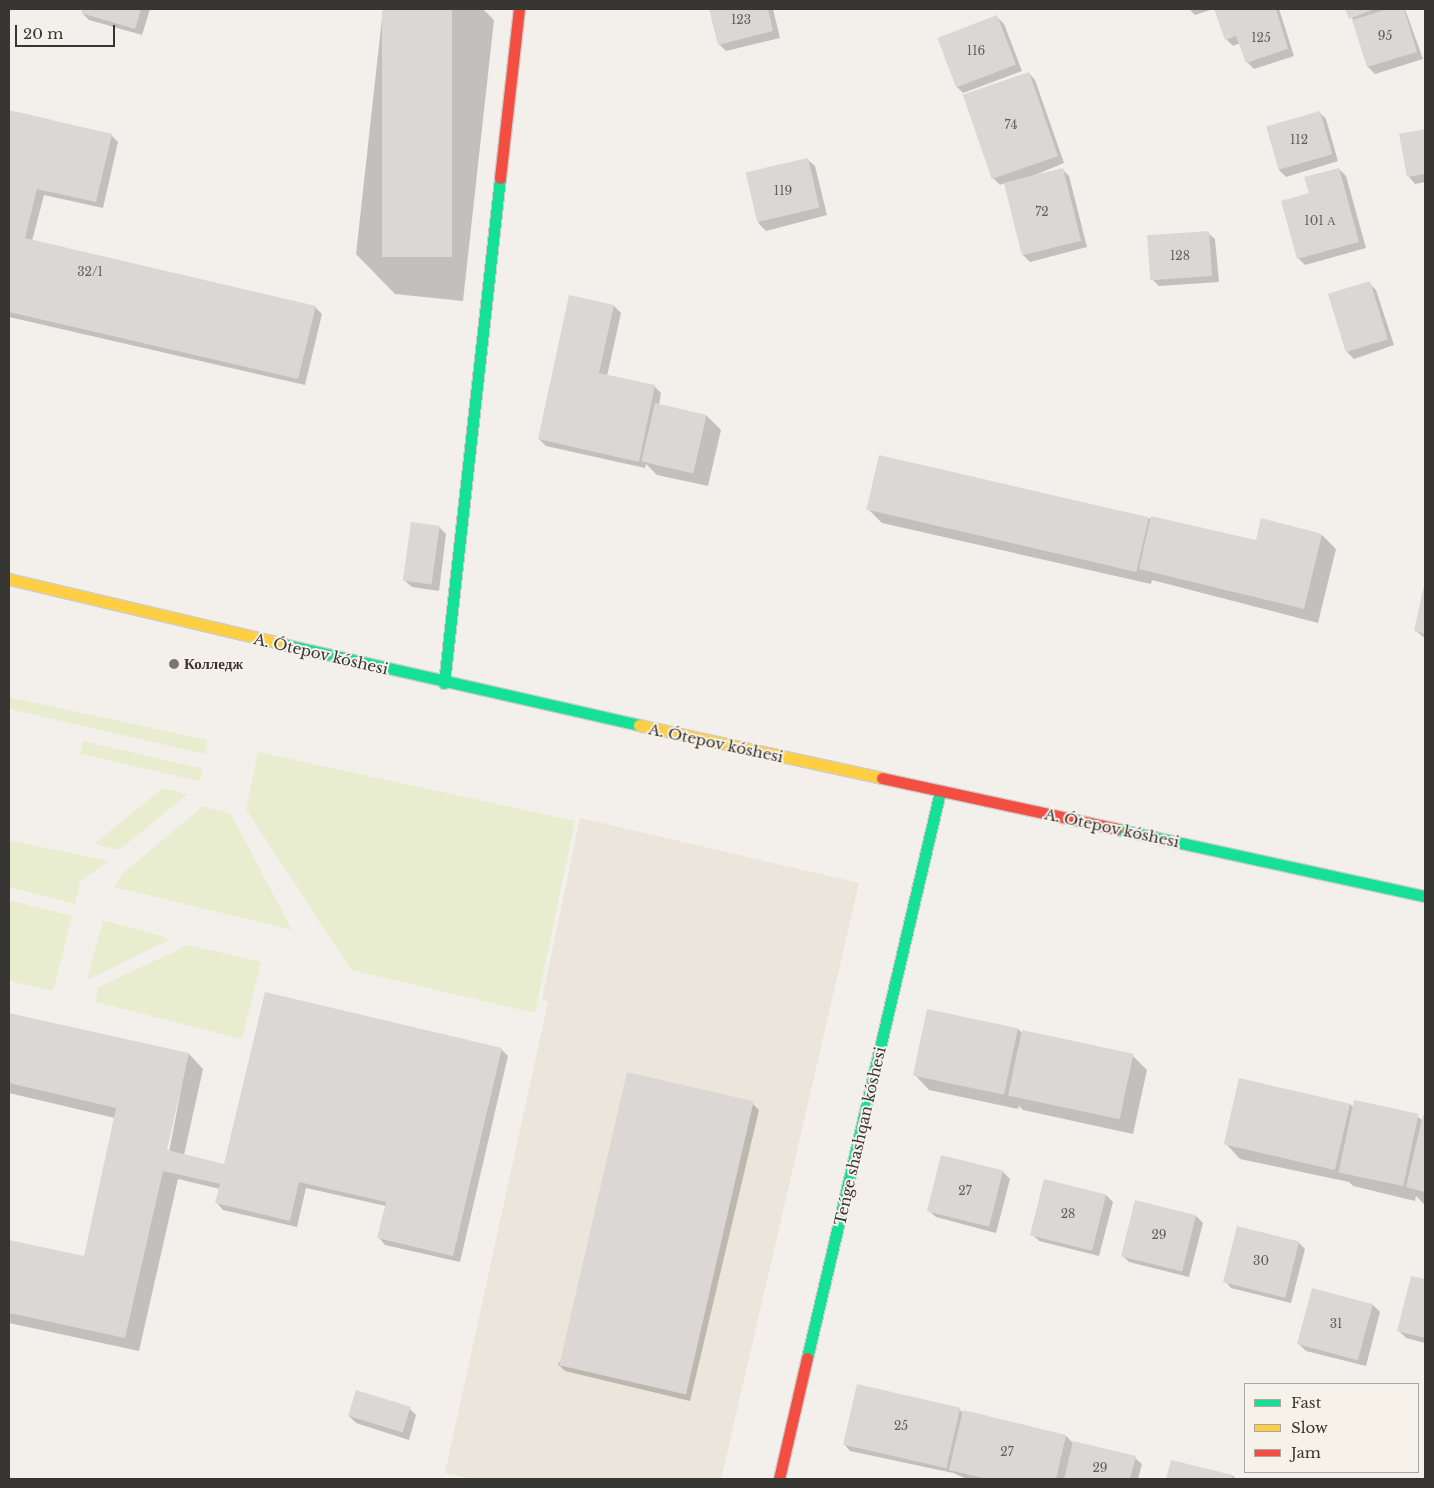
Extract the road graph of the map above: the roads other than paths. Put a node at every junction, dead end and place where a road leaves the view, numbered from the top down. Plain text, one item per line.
1 (519, 9) edge
2 (9, 579) edge
3 (444, 683) junction
4 (940, 792) junction
5 (1425, 896) edge
6 (779, 1479) edge

1 - 3 main road
2 - 3 main road, A. Ótepov kóshesi
3 - 4 main road, A. Ótepov kóshesi
4 - 5 main road, A. Ótepov kóshesi
4 - 6 main road, Teńge shashqan kóshesi

